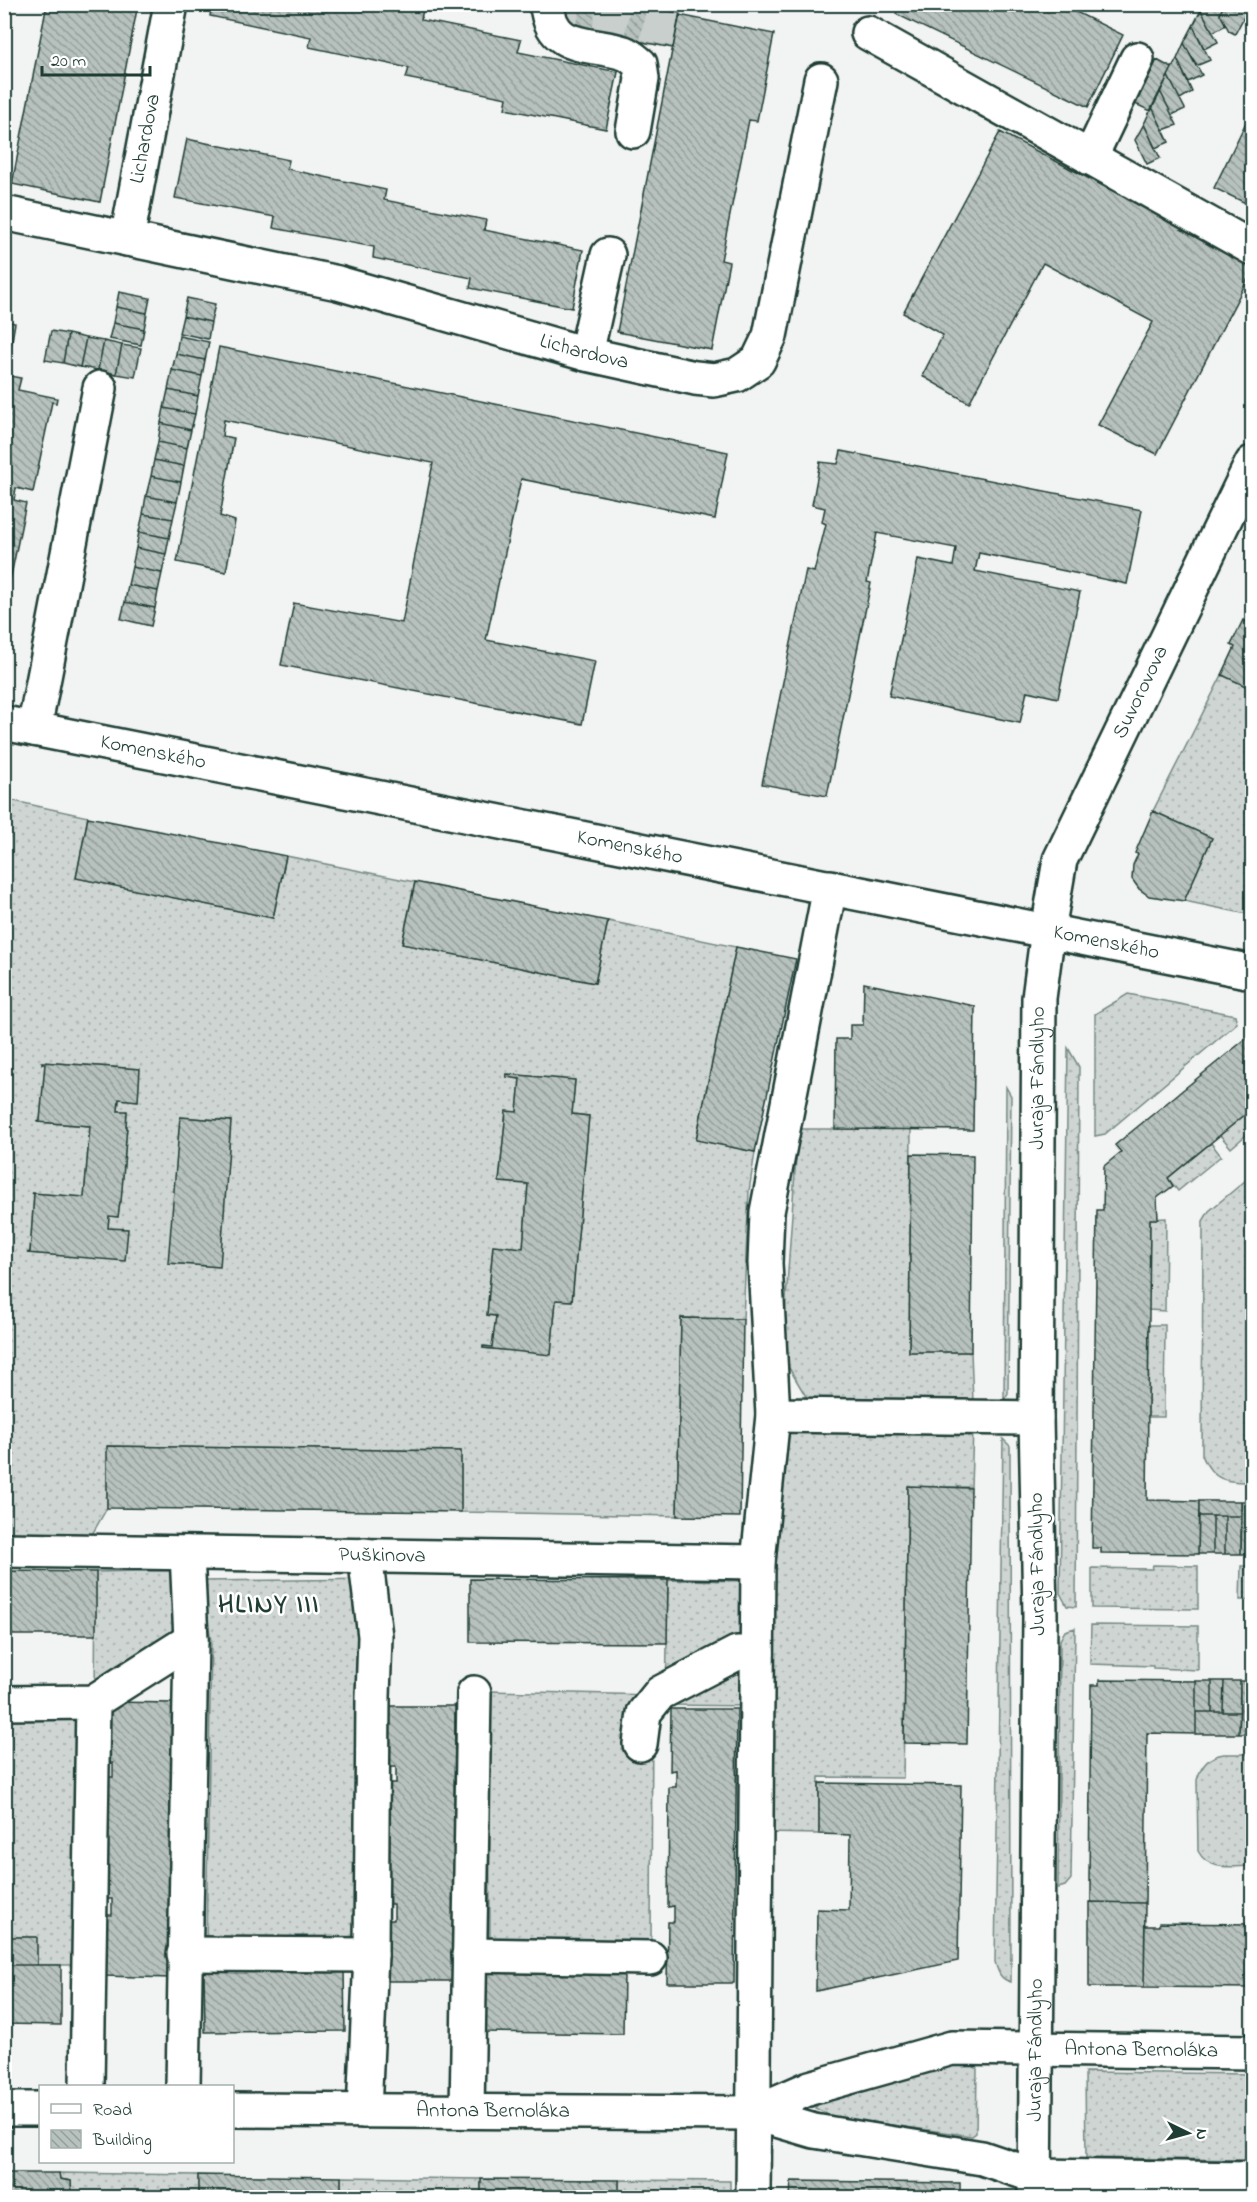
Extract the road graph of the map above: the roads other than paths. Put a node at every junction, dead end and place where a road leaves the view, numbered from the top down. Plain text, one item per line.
1 (171, 4) edge
2 (545, 4) edge
3 (868, 33) dead end
4 (1137, 59) dead end
5 (821, 80) dead end
6 (633, 131) dead end
7 (1090, 158) junction
8 (4, 213) edge
9 (127, 238) junction
10 (1252, 248) edge
11 (608, 255) dead end
12 (586, 354) junction
13 (100, 388) dead end
14 (1252, 463) edge
15 (19, 726) edge
16 (830, 887) junction
17 (1048, 930) junction
18 (1252, 972) edge
19 (773, 1415) junction
20 (1036, 1418) junction
21 (4, 1550) edge
22 (187, 1553) junction
23 (365, 1555) junction
24 (758, 1562) junction
25 (191, 1640) junction
26 (757, 1653) junction
27 (474, 1692) dead end
28 (93, 1702) junction
29 (4, 1703) edge
30 (640, 1744) dead end
31 (184, 1954) junction
32 (371, 1955) junction
33 (469, 1955) junction
34 (650, 1958) dead end
35 (1037, 2049) junction
36 (1252, 2052) edge
37 (87, 2085) edge
38 (183, 2085) edge
39 (4, 2109) edge
40 (39, 2109) edge
41 (234, 2110) edge
42 (364, 2111) junction
43 (467, 2111) junction
44 (753, 2113) junction
45 (1252, 2179) edge
46 (1035, 2187) edge
47 (753, 2198) edge

1 - 9 street, Lichardova
2 - 6 street
3 - 7 street
4 - 7 street
5 - 12 street, Lichardova
7 - 10 street
8 - 9 street, Lichardova
9 - 12 street, Lichardova
11 - 12 street
13 - 15 street
14 - 17 street, Suvorovova
15 - 16 street, Komenského
16 - 17 street, Komenského
16 - 19 street
17 - 18 street, Komenského
17 - 20 street, Juraja Fándlyho
19 - 20 street
19 - 24 street
20 - 35 street, Juraja Fándlyho
21 - 22 street, Puškinova
22 - 23 street, Puškinova
22 - 25 street
23 - 24 street, Puškinova
23 - 32 street
24 - 26 street
25 - 28 street
25 - 31 street
26 - 30 street
26 - 44 street
27 - 33 street
28 - 29 street
28 - 37 street
31 - 32 street
31 - 38 street
32 - 42 street
33 - 34 street
33 - 43 street
35 - 36 street, Antona Bernoláka
35 - 44 street, Antona Bernoláka
35 - 46 street, Juraja Fándlyho
39 - 40 street
41 - 42 street, Antona Bernoláka
42 - 43 street, Antona Bernoláka
43 - 44 street, Antona Bernoláka
44 - 46 street, Antona Bernoláka
44 - 47 street
45 - 46 street, Antona Bernoláka

